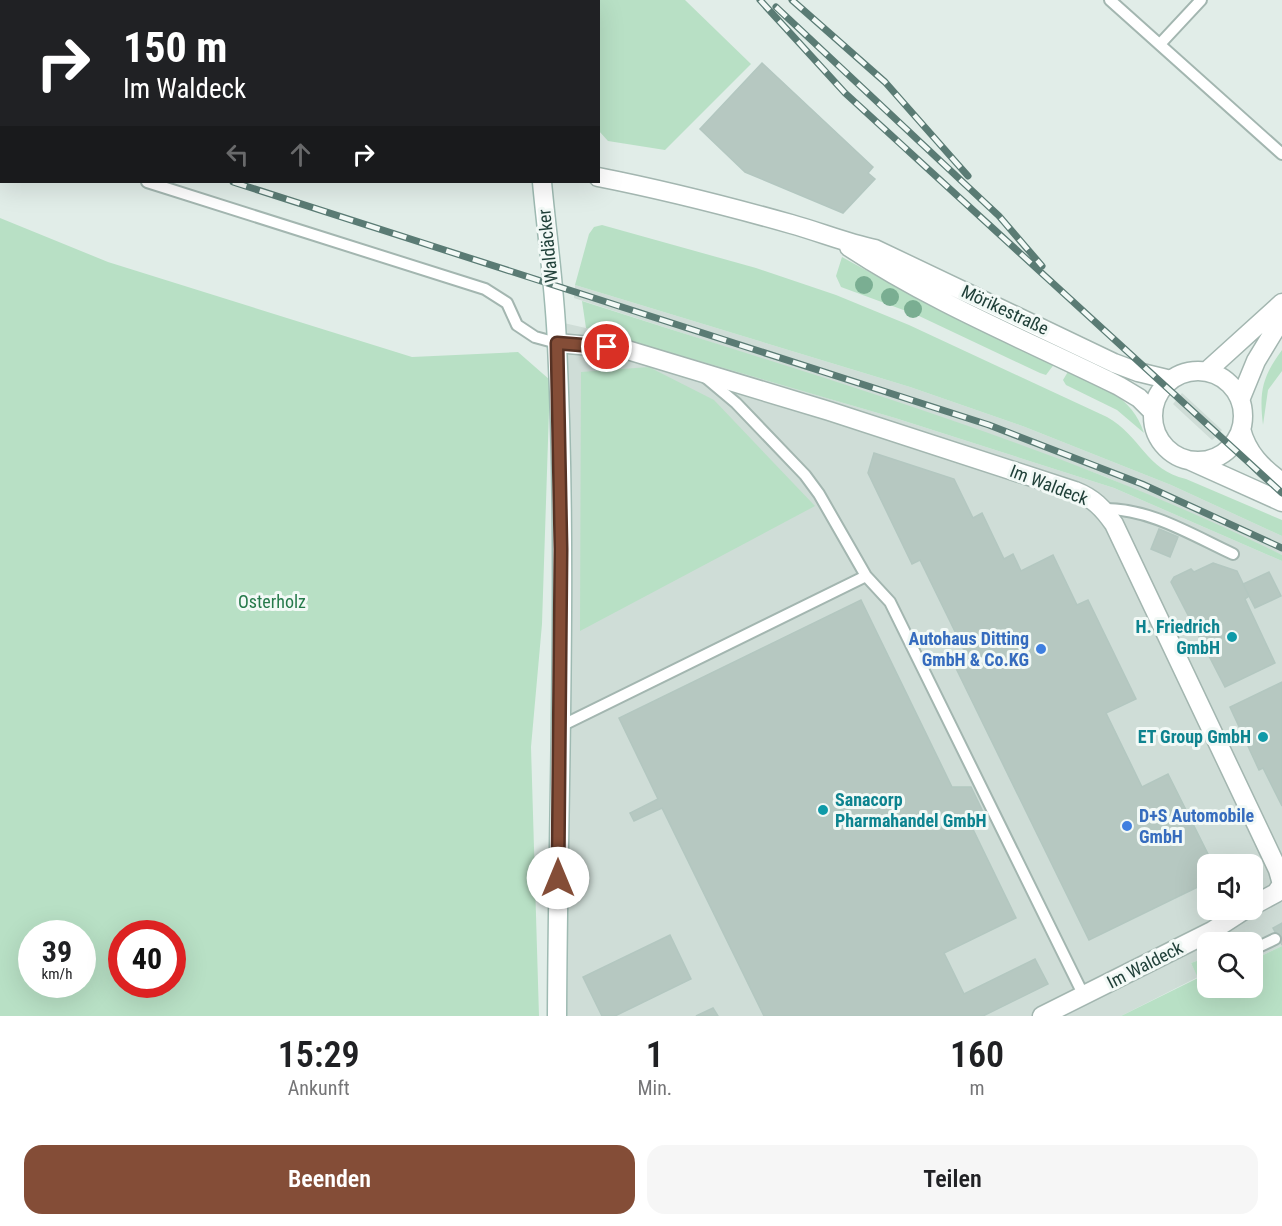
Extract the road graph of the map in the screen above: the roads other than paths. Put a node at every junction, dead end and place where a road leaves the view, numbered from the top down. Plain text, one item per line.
1 (1110, 0) edge
2 (1201, 0) edge
3 (1160, 44) junction
4 (1282, 154) edge
5 (600, 177) edge
6 (150, 183) edge
7 (542, 183) edge
8 (840, 242) junction
9 (1282, 303) edge
10 (1282, 318) edge
11 (557, 343) junction
12 (696, 370) junction
13 (1207, 371) junction
14 (1171, 380) junction
15 (1240, 400) junction
16 (1153, 412) junction
17 (1241, 429) junction
18 (1190, 460) junction
19 (1282, 483) edge
20 (1282, 502) edge
21 (1104, 509) junction
22 (1233, 554) dead end
23 (867, 576) junction
24 (559, 727) junction
25 (1282, 884) edge
26 (1263, 900) edge
27 (1235, 920) edge
28 (1224, 932) edge
29 (1275, 939) dead end
30 (1263, 945) edge
31 (1197, 947) edge
32 (1084, 996) junction
33 (556, 1016) edge
34 (1042, 1016) edge

1 - 3 lane
2 - 3 lane
3 - 4 lane
5 - 8 street, Mörikestraße
6 - 11 lane
7 - 11 street, Waldäcker
8 - 14 street, Mörikestraße
8 - 16 street, Mörikestraße
9 - 13 street
10 - 15 street
11 - 12 street, Im Waldeck
11 - 24 street
12 - 21 street, Im Waldeck
12 - 23 lane
13 - 14 street
13 - 15 street
14 - 16 street
15 - 17 street
16 - 18 street
17 - 18 street
17 - 19 street
18 - 20 street
21 - 22 lane
21 - 25 street, Im Waldeck
23 - 24 lane
23 - 32 lane
24 - 33 street
25 - 26 street, Im Waldeck
27 - 28 street, Im Waldeck
29 - 30 lane
31 - 32 street, Im Waldeck
32 - 34 street, Im Waldeck

